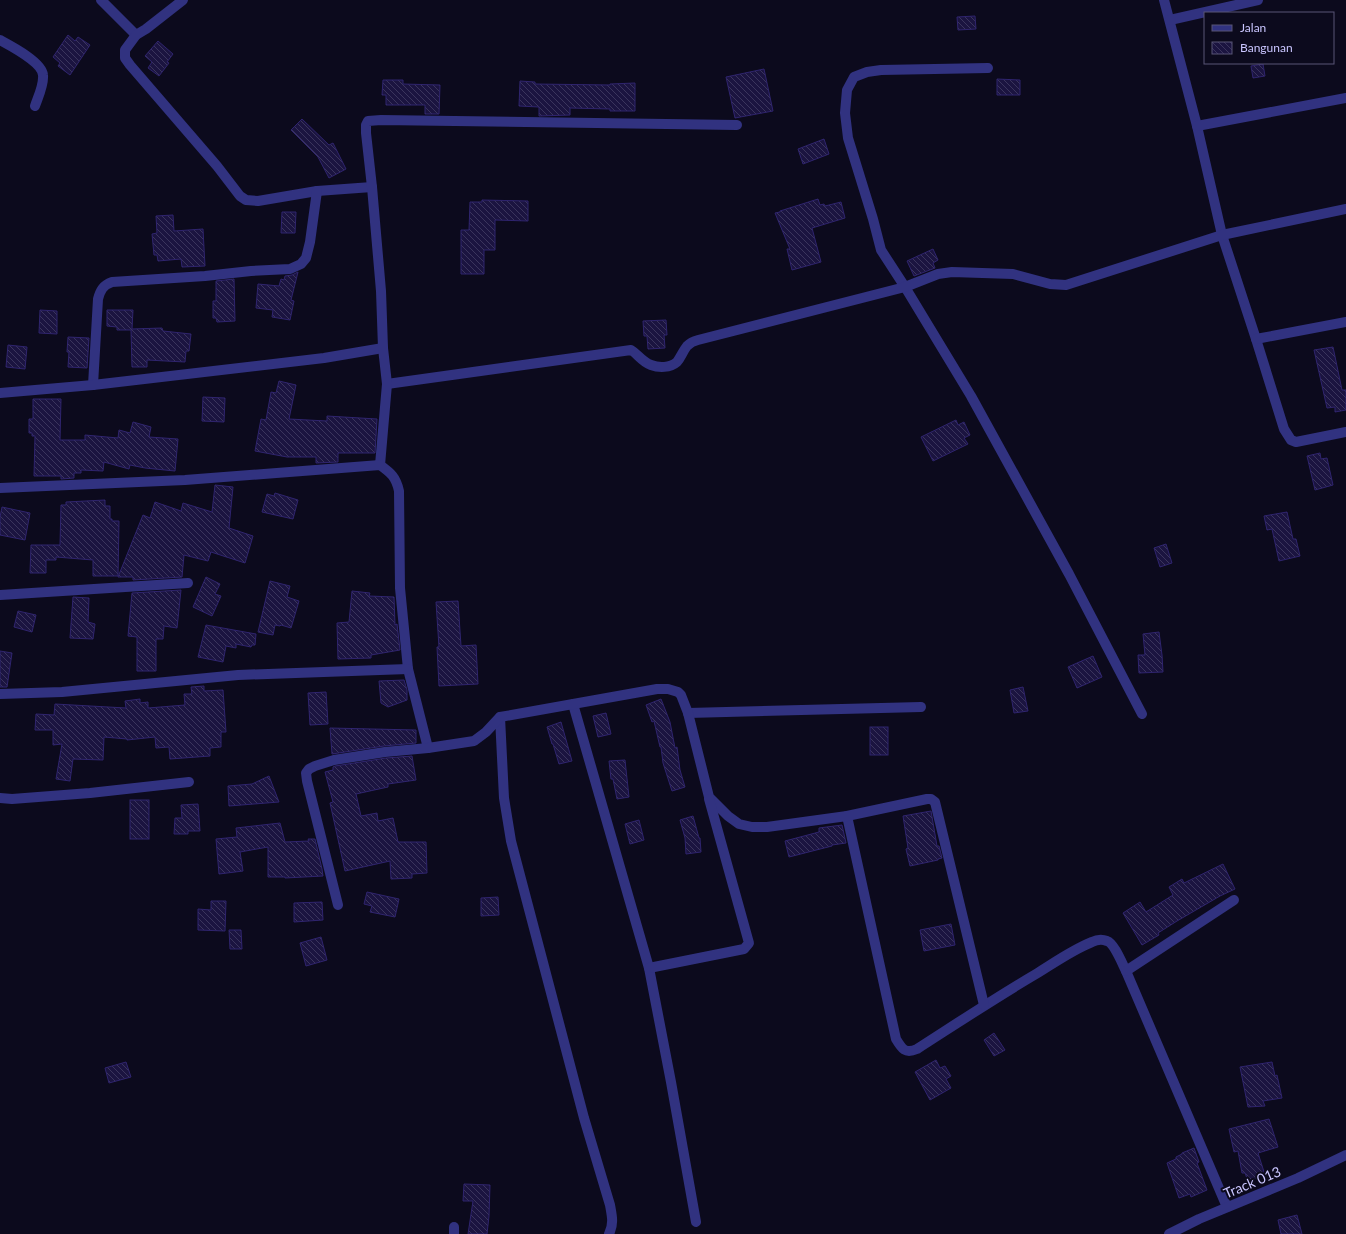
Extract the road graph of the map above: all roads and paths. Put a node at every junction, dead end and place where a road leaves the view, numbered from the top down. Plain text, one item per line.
1 (101, 0) edge
2 (183, 0) edge
3 (1164, 0) edge
4 (1258, 0) edge
5 (1204, 12) edge
6 (1205, 12) edge
7 (1170, 20) junction
8 (136, 35) junction
9 (0, 40) edge
10 (988, 68) dead end
11 (1346, 98) edge
12 (35, 106) dead end
13 (737, 125) dead end
14 (1197, 126) junction
15 (372, 187) junction
16 (317, 191) junction
17 (1346, 209) edge
18 (1222, 235) junction
19 (905, 287) junction
20 (1346, 322) edge
21 (1256, 339) junction
22 (383, 348) junction
23 (387, 384) junction
24 (93, 385) junction
25 (0, 393) edge
26 (1346, 432) edge
27 (380, 465) junction
28 (0, 488) edge
29 (188, 583) dead end
30 (0, 595) edge
31 (408, 669) junction
32 (0, 694) edge
33 (573, 704) junction
34 (921, 707) dead end
35 (688, 713) junction
36 (1142, 714) dead end
37 (500, 717) junction
38 (428, 748) junction
39 (189, 782) dead end
40 (709, 797) junction
41 (0, 798) edge
42 (847, 816) junction
43 (1234, 900) dead end
44 (338, 906) dead end
45 (649, 968) junction
46 (1126, 971) junction
47 (984, 1005) junction
48 (1346, 1155) edge
49 (1228, 1207) junction
50 (696, 1222) dead end
51 (609, 1234) edge
52 (1169, 1234) edge

1 - 8 street
2 - 8 street
3 - 7 street
4 - 6 street
5 - 7 street
7 - 14 street
8 - 16 street
9 - 12 street
10 - 19 street
11 - 14 street
13 - 15 street
14 - 18 street
15 - 16 street
15 - 22 street
16 - 24 street
17 - 18 street
18 - 19 street
18 - 21 street
19 - 23 street
19 - 36 street
20 - 21 street
21 - 26 street
22 - 23 street
22 - 24 street
23 - 27 street
24 - 25 street
27 - 28 street
27 - 31 street
29 - 30 street
31 - 32 street
31 - 38 street
33 - 35 street
33 - 37 street
33 - 45 street
34 - 35 street
35 - 40 street
37 - 38 street
37 - 51 street
38 - 44 street
39 - 41 street
40 - 42 street
40 - 45 street
42 - 47 street
42 - 47 street
43 - 46 street
45 - 50 street
46 - 47 street
46 - 49 street
48 - 49 street, Track 013
49 - 52 street, Track 013

